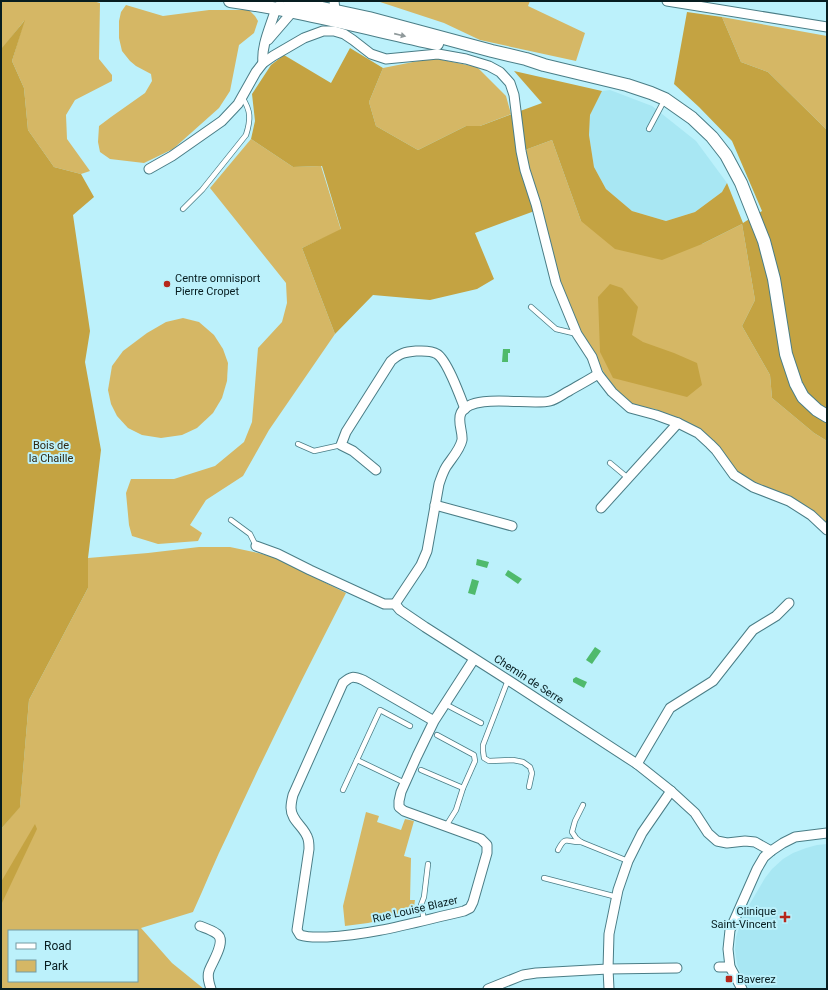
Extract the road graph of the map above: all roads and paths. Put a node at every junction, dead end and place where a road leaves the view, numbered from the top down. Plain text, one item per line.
1 (230, 1) edge
2 (666, 1) edge
3 (297, 5) edge
4 (712, 5) edge
5 (334, 6) edge
6 (276, 8) junction
7 (395, 24) junction
8 (827, 27) edge
9 (264, 44) junction
10 (263, 63) junction
11 (544, 65) junction
12 (242, 97) junction
13 (665, 99) junction
14 (648, 129) dead end
15 (149, 170) dead end
16 (183, 210) dead end
17 (531, 307) dead end
18 (577, 334) junction
19 (598, 374) junction
20 (465, 408) junction
21 (827, 416) edge
22 (678, 423) junction
23 (298, 444) dead end
24 (340, 445) junction
25 (610, 463) dead end
26 (376, 470) dead end
27 (628, 478) junction
28 (435, 505) junction
29 (602, 508) dead end
30 (231, 520) dead end
31 (512, 526) dead end
32 (827, 530) edge
33 (256, 546) joint
34 (789, 603) dead end
35 (395, 604) junction
36 (474, 659) junction
37 (508, 680) junction
38 (445, 704) junction
39 (434, 721) junction
40 (481, 723) dead end
41 (410, 726) dead end
42 (437, 735) dead end
43 (357, 760) junction
44 (637, 764) junction
45 (421, 770) dead end
46 (405, 783) junction
47 (529, 787) dead end
48 (463, 788) junction
49 (343, 790) dead end
50 (671, 791) junction
51 (584, 805) dead end
52 (446, 826) junction
53 (827, 833) edge
54 (581, 842) junction
55 (558, 850) dead end
56 (771, 851) junction
57 (628, 861) junction
58 (428, 864) dead end
59 (544, 878) dead end
60 (617, 897) junction
61 (424, 920) junction
62 (200, 926) dead end
63 (730, 967) junction
64 (677, 968) dead end
65 (719, 968) dead end
66 (608, 969) junction
67 (211, 989) edge
68 (488, 989) edge
69 (609, 989) edge
70 (742, 989) edge

1 - 6 main road
2 - 4 street
3 - 5 main road
3 - 6 main road
3 - 7 street
3 - 9 street
3 -> 11 main road
4 - 8 street
5 - 7 main road
6 - 9 street
7 - 11 main road
9 - 10 street
10 - 12 street
10 - 18 street
11 - 13 main road
12 - 15 street
12 - 16 lane
13 - 14 lane
13 - 21 main road
17 - 18 lane
18 - 19 street
19 - 20 street
19 - 22 street
20 - 24 street
20 - 28 street
22 - 27 street
22 - 32 street
23 - 24 lane
24 - 26 street
25 - 27 lane
27 - 29 street
28 - 31 street
28 - 35 street
30 - 33 lane
33 - 35 street, Chemin de Serre
34 - 44 street
35 - 36 street, Chemin de Serre
36 - 37 street, Chemin de Serre
36 - 38 street, Rue Louise Blazer
37 - 44 street, Chemin de Serre
37 - 47 lane
38 - 39 street, Rue Louise Blazer
38 - 40 lane
39 - 46 street, Rue Louise Blazer
39 - 61 street, Rue Louise Blazer
41 - 43 lane
42 - 48 lane
43 - 46 lane
43 - 49 lane
44 - 50 street, Chemin de Serre
45 - 48 lane
46 - 52 street, Rue Louise Blazer
48 - 52 lane
50 - 56 street, Chemin de Serre
50 - 57 street
51 - 54 lane
52 - 61 street, Rue Louise Blazer
53 - 56 street
54 - 55 lane
54 - 57 lane
56 - 63 street
57 - 60 street
58 - 61 lane
59 - 60 lane
60 - 66 street
62 - 67 street
63 - 65 street
63 - 70 street
64 - 66 street
66 - 68 street
66 - 69 street

